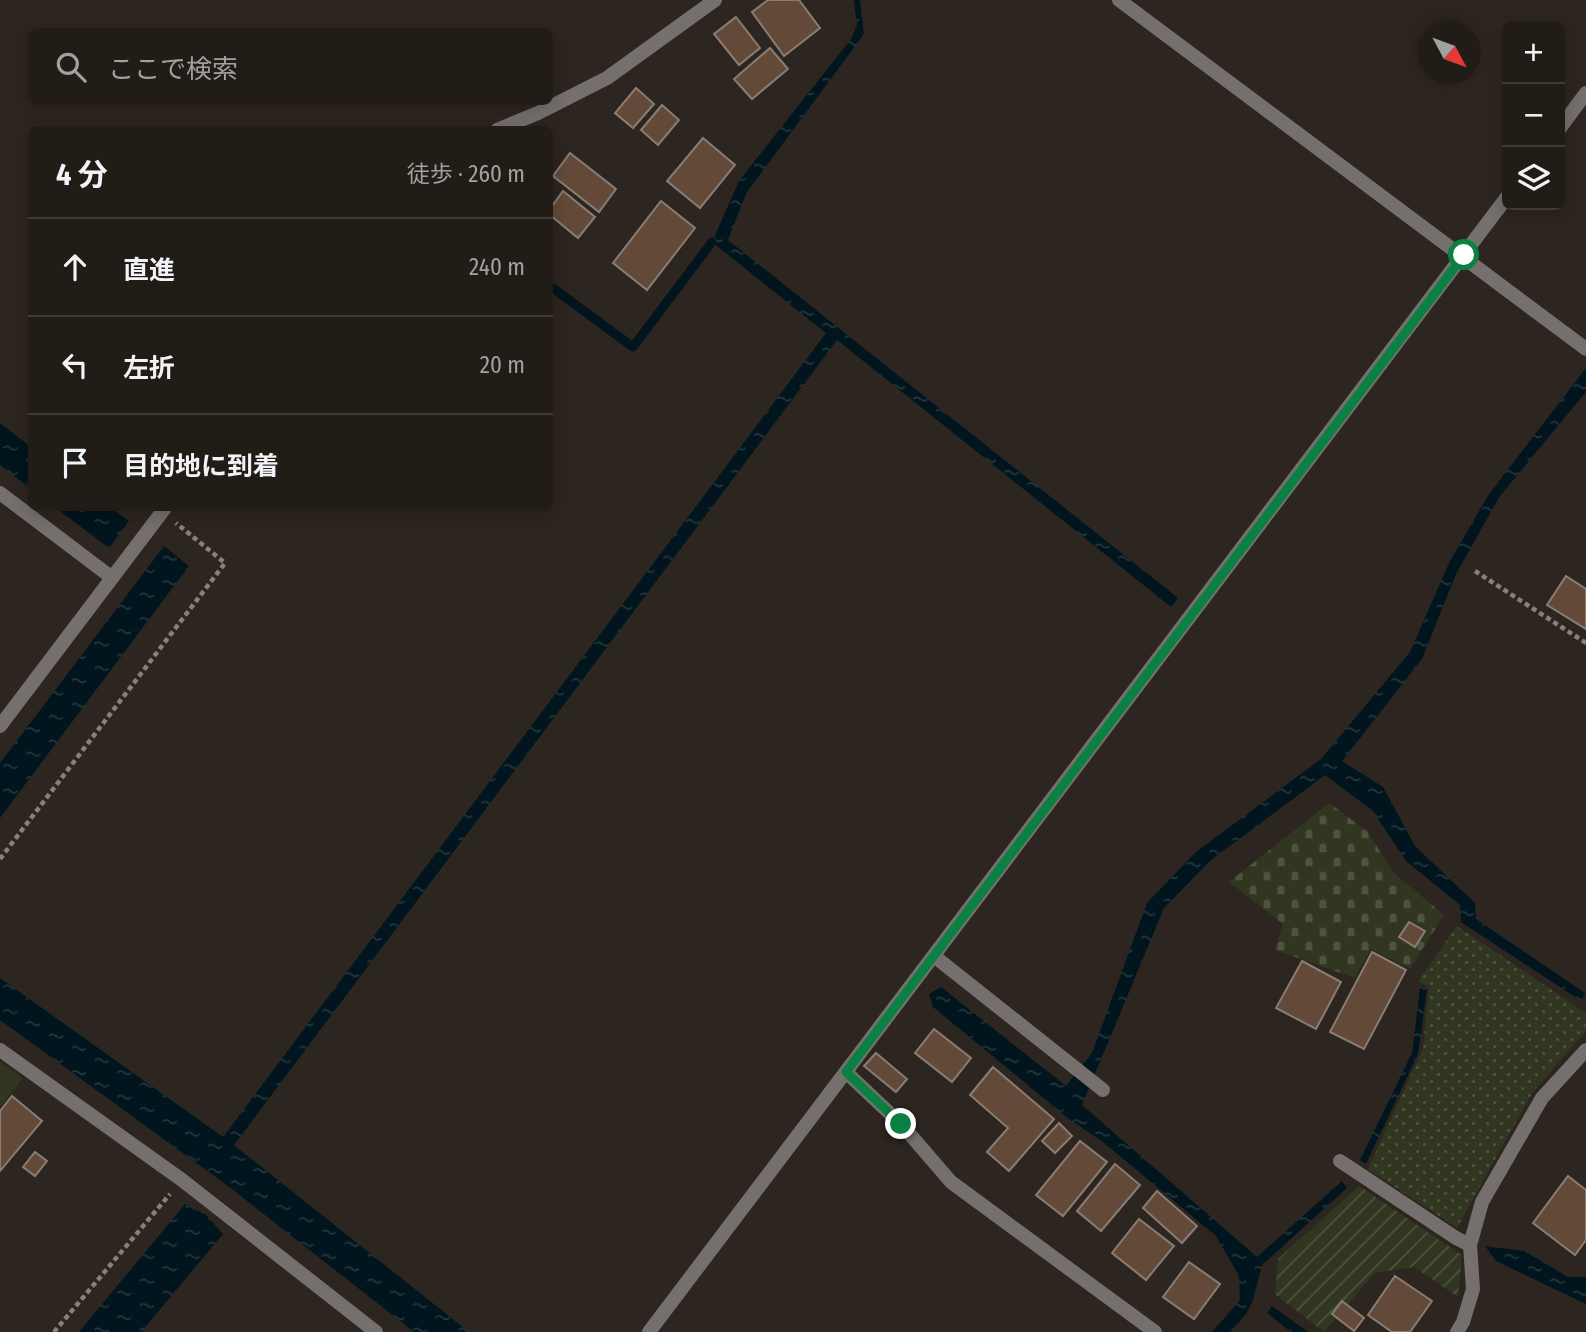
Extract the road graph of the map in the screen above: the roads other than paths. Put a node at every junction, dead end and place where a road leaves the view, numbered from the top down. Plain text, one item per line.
1 (715, 0) edge
2 (1119, 0) edge
3 (1586, 93) edge
4 (1565, 121) edge
5 (507, 126) edge
6 (1502, 204) edge
7 (1464, 255) junction
8 (1586, 349) edge
9 (0, 493) edge
10 (161, 511) edge
11 (111, 577) junction
12 (0, 726) edge
13 (934, 956) junction
14 (0, 1050) edge
15 (1586, 1050) edge
16 (846, 1072) junction
17 (1103, 1090) dead end
18 (1340, 1161) dead end
19 (1470, 1245) junction
20 (376, 1332) edge
21 (649, 1332) edge
22 (1155, 1332) edge
23 (1457, 1332) edge

1 - 5 street
2 - 7 street
3 - 4 street
6 - 7 street
7 - 8 street
7 - 13 street
9 - 11 street
10 - 11 street
11 - 12 street
13 - 16 street
13 - 17 street
14 - 20 street
15 - 19 street
16 - 21 street
16 - 22 street
18 - 19 street
19 - 23 street

